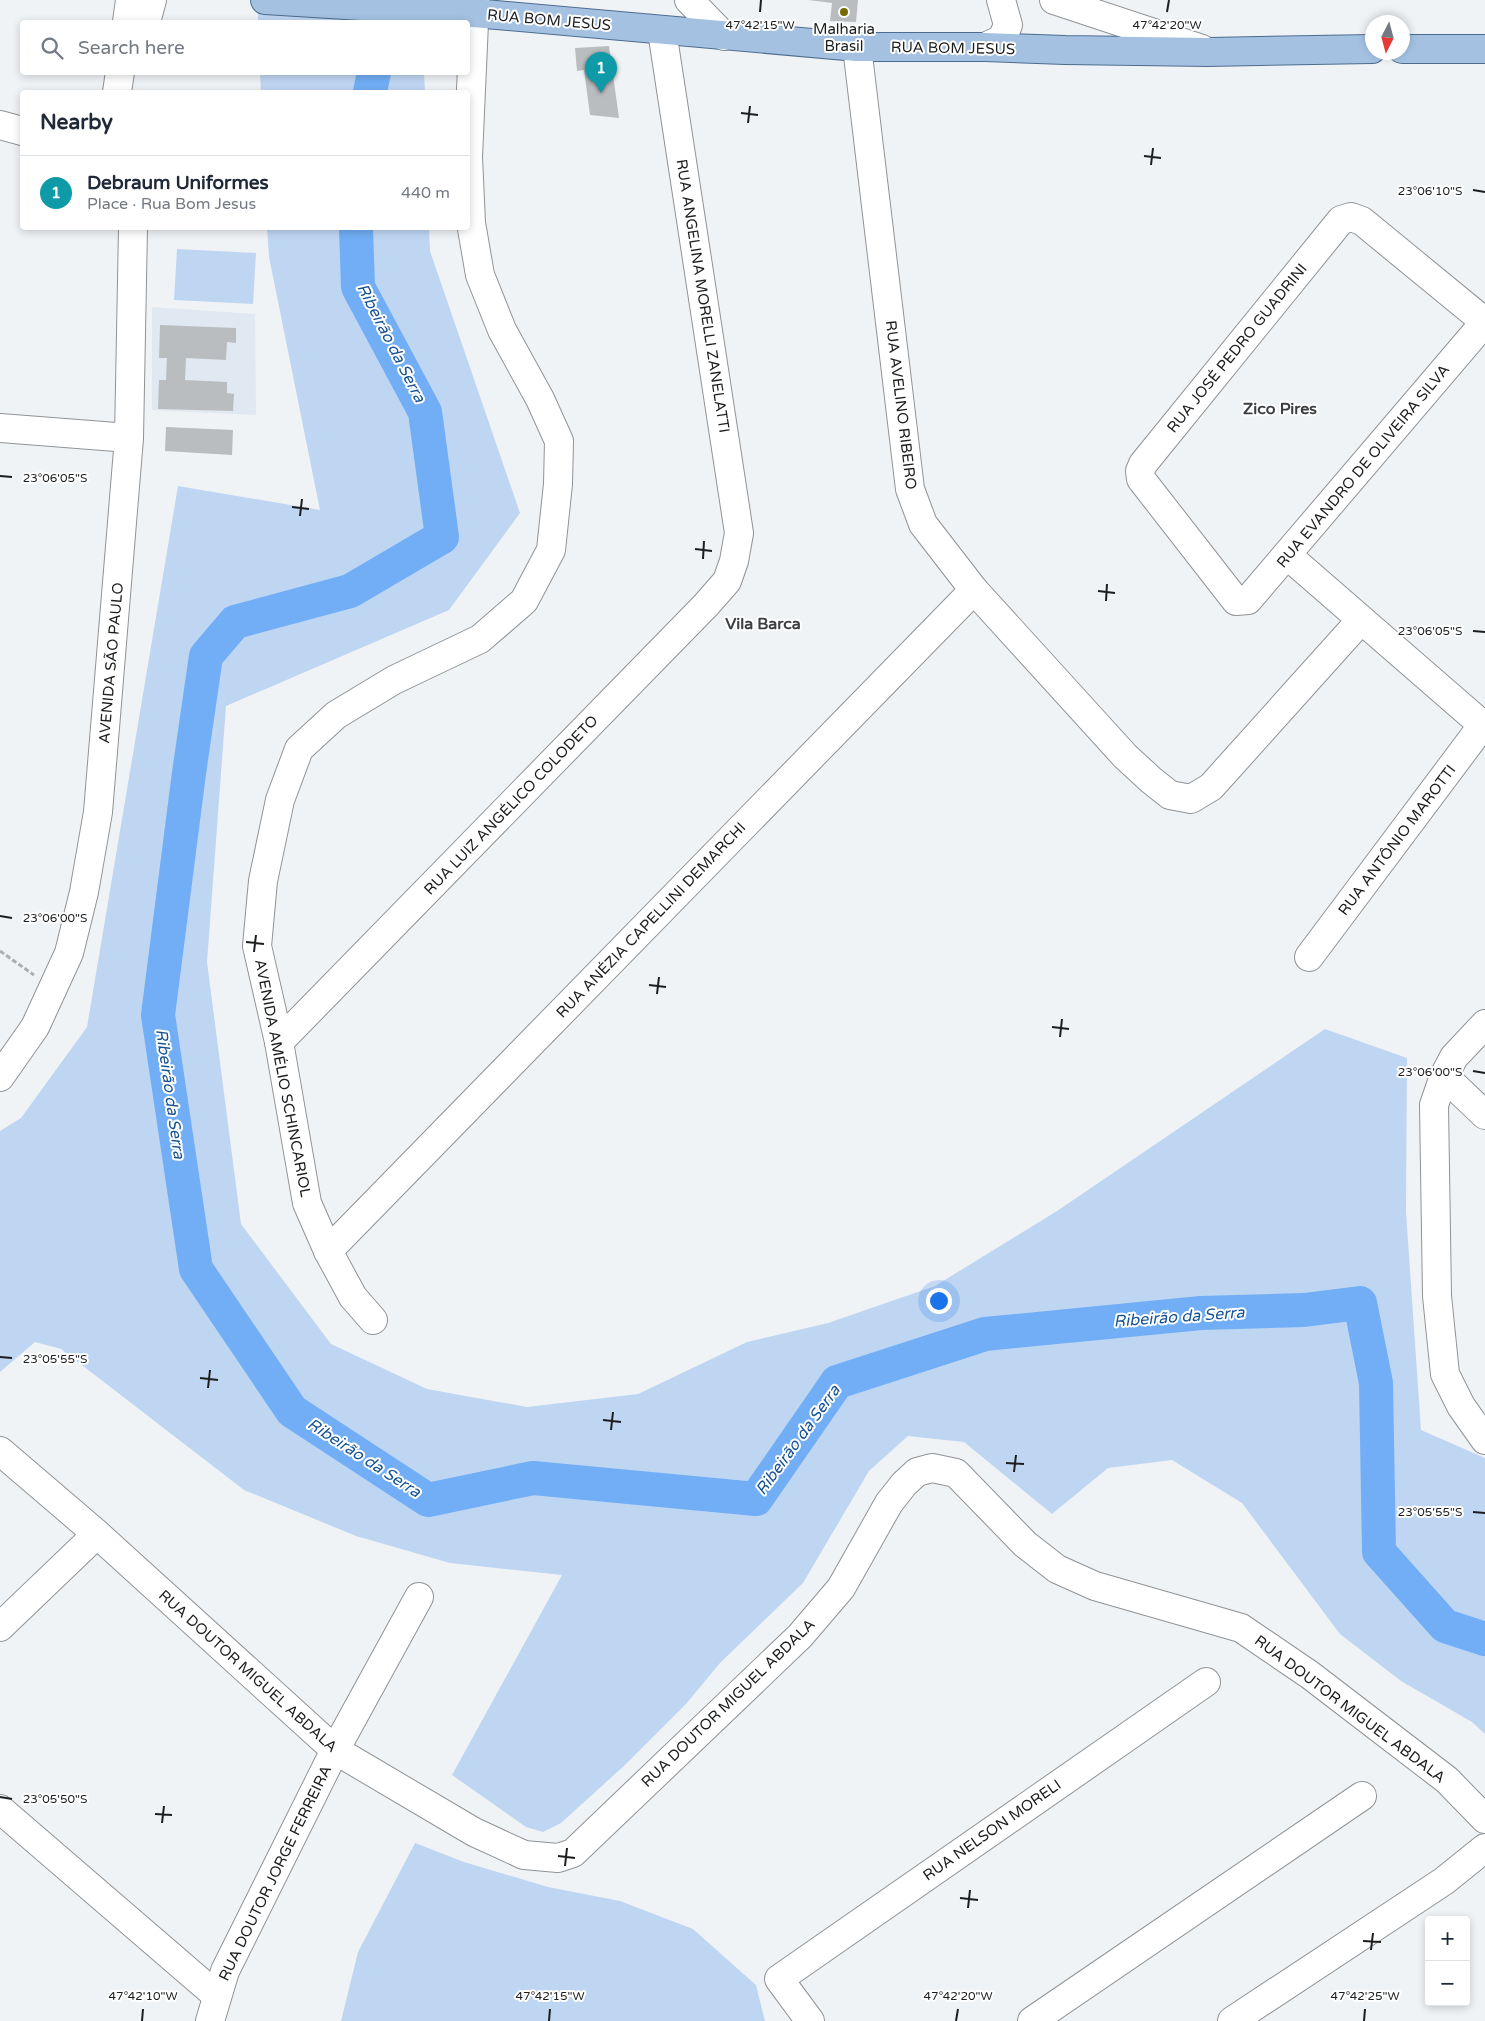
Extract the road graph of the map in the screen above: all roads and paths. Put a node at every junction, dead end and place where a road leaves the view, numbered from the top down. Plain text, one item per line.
1 (130, 0) edge
2 (152, 0) edge
3 (265, 0) edge
4 (689, 0) edge
5 (1001, 0) edge
6 (1054, 0) edge
7 (467, 8) edge
8 (127, 20) edge
9 (147, 20) edge
10 (662, 31) junction
11 (724, 36) junction
12 (857, 47) junction
13 (985, 47) junction
14 (1485, 48) edge
15 (1365, 49) edge
16 (1410, 49) edge
17 (1208, 52) junction
18 (120, 75) edge
19 (136, 75) edge
20 (467, 75) edge
21 (117, 90) edge
22 (133, 90) edge
23 (468, 90) edge
24 (0, 125) edge
25 (20, 130) edge
26 (470, 201) edge
27 (133, 230) edge
28 (1485, 322) edge
29 (0, 428) edge
30 (129, 438) junction
31 (1287, 556) junction
32 (734, 561) joint
33 (974, 590) junction
34 (1236, 601) joint
35 (1361, 620) junction
36 (1484, 725) edge
37 (0, 951) edge
38 (1310, 957) dead end
39 (54, 989) junction
40 (1485, 1024) edge
41 (279, 1042) junction
42 (1444, 1076) junction
43 (0, 1077) edge
44 (1485, 1115) edge
45 (328, 1251) junction
46 (373, 1320) dead end
47 (1485, 1440) edge
48 (0, 1451) edge
49 (97, 1534) junction
50 (419, 1597) dead end
51 (0, 1627) edge
52 (1206, 1682) dead end
53 (335, 1750) junction
54 (1362, 1796) dead end
55 (0, 1808) edge
56 (1485, 1819) edge
57 (1485, 1848) edge
58 (214, 2009) edge
59 (810, 2021) edge
60 (1032, 2021) edge
61 (1232, 2021) edge

1 - 8 street
2 - 9 street
3 - 7 main road, RUA BOM JESUS
4 - 11 street
5 - 13 street
6 - 17 street
7 - 10 main road, RUA BOM JESUS
10 - 11 main road, RUA BOM JESUS
10 - 32 street, RUA ANGELINA MORELLI ZANELATTI
11 - 12 main road, RUA BOM JESUS
12 - 13 main road, RUA BOM JESUS
12 - 33 street, RUA AVELINO RIBEIRO
13 - 17 main road, RUA BOM JESUS
14 - 16 main road
15 - 17 main road, RUA BOM JESUS
18 - 21 street
19 - 22 street
20 - 23 street, AVENIDA AMÉLIO SCHINCARIOL
24 - 25 street
26 - 41 street, AVENIDA AMÉLIO SCHINCARIOL
27 - 30 street, AVENIDA SÃO PAULO
28 - 31 street, RUA EVANDRO DE OLIVEIRA SILVA
28 - 34 street, RUA JOSÉ PEDRO GUADRINI
29 - 30 street
30 - 39 street, AVENIDA SÃO PAULO
31 - 34 street, RUA EVANDRO DE OLIVEIRA SILVA
31 - 35 street
32 - 41 street, RUA LUIZ ANGÉLICO COLODETO
33 - 35 street, RUA AVELINO RIBEIRO
33 - 45 street, RUA ANÉZIA CAPELLINI DEMARCHI
35 - 36 street
36 - 38 street, RUA ANTÔNIO MAROTTI
37 - 39 path
39 - 43 street, AVENIDA SÃO PAULO
40 - 42 street
41 - 45 street, AVENIDA AMÉLIO SCHINCARIOL
42 - 44 street
42 - 47 street
45 - 46 street, AVENIDA AMÉLIO SCHINCARIOL
48 - 49 street, RUA DOUTOR MIGUEL ABDALA
49 - 51 street
49 - 53 street, RUA DOUTOR MIGUEL ABDALA
50 - 53 street, RUA DOUTOR JORGE FERREIRA
52 - 59 street, RUA NELSON MORELI
53 - 56 street, RUA DOUTOR MIGUEL ABDALA
53 - 58 street, RUA DOUTOR JORGE FERREIRA
54 - 60 street
55 - 58 street
57 - 61 street

